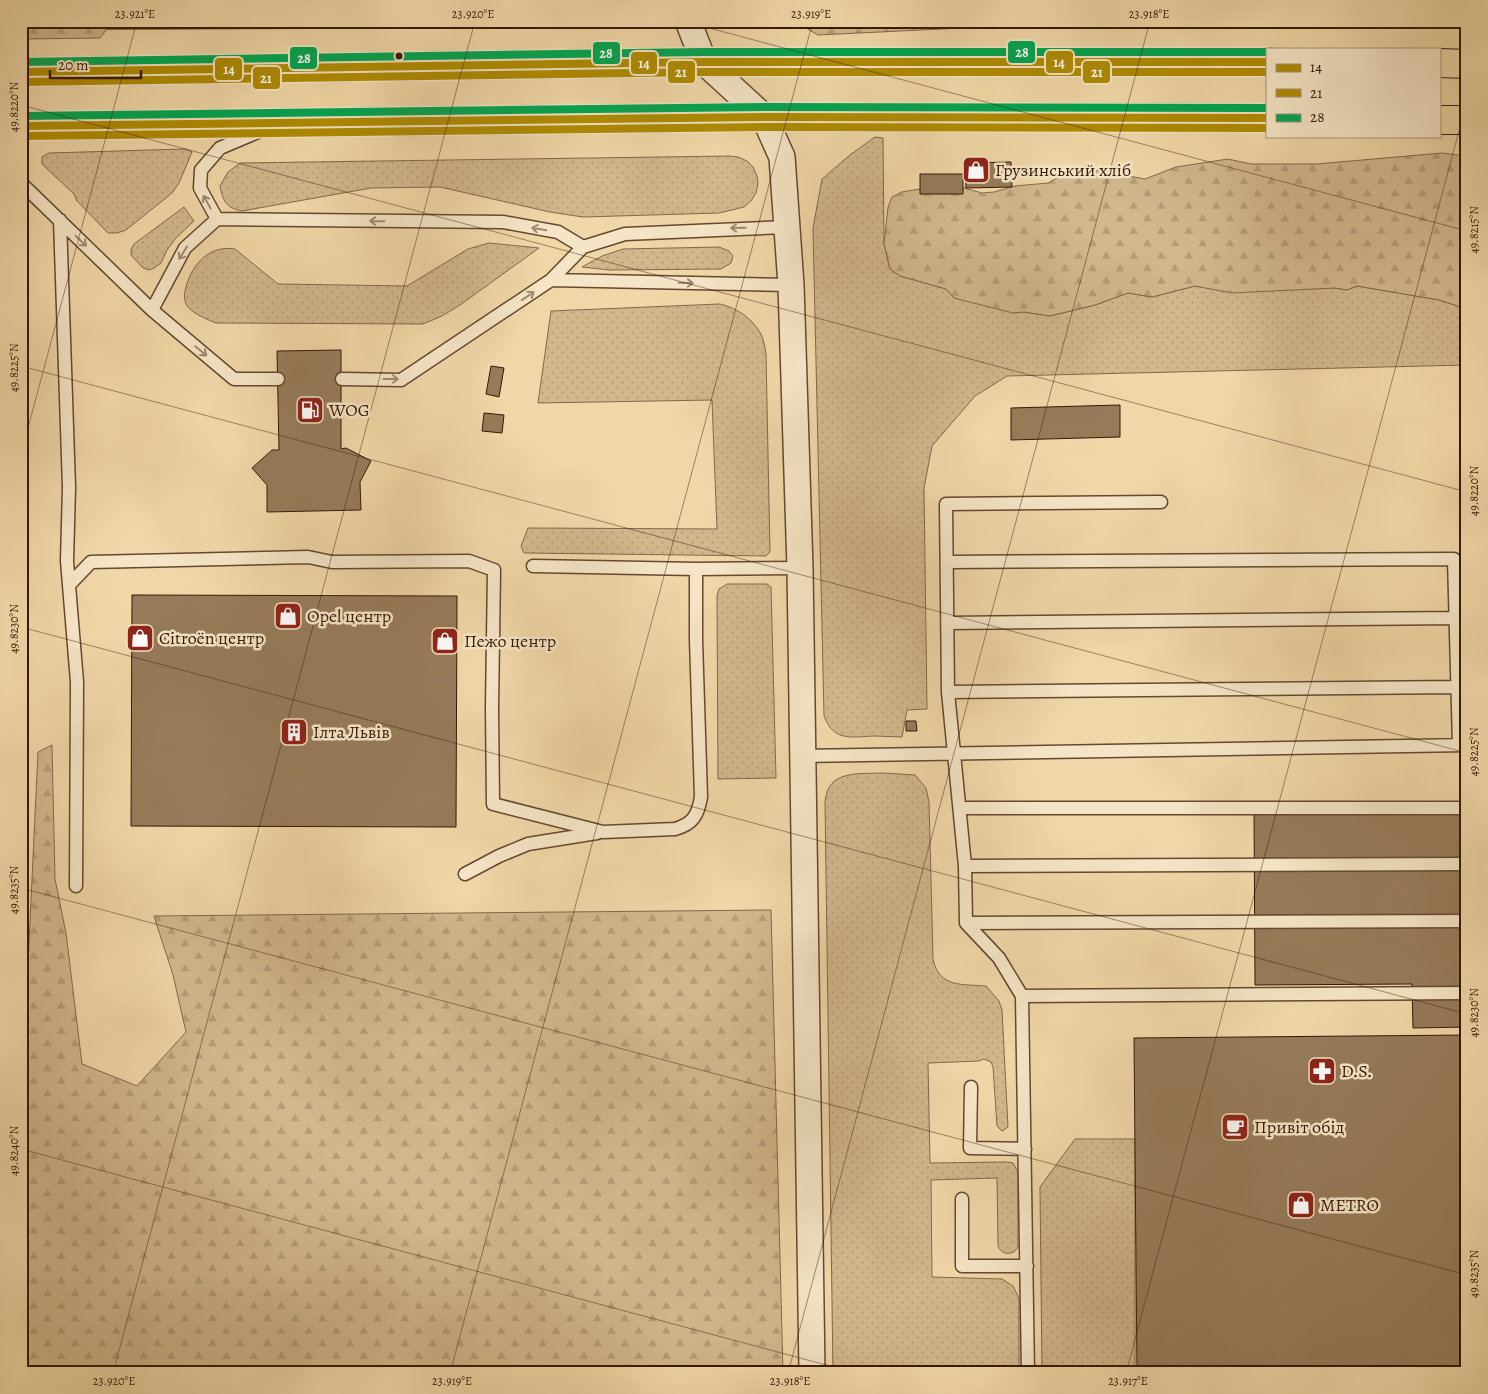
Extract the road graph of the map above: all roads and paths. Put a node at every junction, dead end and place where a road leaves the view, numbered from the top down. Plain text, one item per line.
1 (688, 21) edge
2 (704, 62) junction
3 (1266, 62) edge
4 (1440, 64) edge
5 (1467, 64) edge
6 (21, 72) edge
7 (764, 117) junction
8 (1266, 118) edge
9 (1440, 120) edge
10 (1467, 120) edge
11 (287, 122) junction
12 (21, 126) edge
13 (21, 183) edge
14 (217, 219) junction
15 (60, 220) junction
16 (786, 227) junction
17 (583, 247) junction
18 (551, 280) junction
19 (791, 285) junction
20 (152, 310) junction
21 (278, 379) dead end
22 (342, 379) dead end
23 (1161, 502) dead end
24 (947, 562) junction
25 (533, 566) dead end
26 (800, 568) junction
27 (696, 569) junction
28 (69, 585) junction
29 (1455, 618) junction
30 (948, 623) junction
31 (1457, 686) junction
32 (948, 692) junction
33 (1463, 745) edge
34 (955, 754) junction
35 (802, 756) junction
36 (960, 808) junction
37 (1467, 808) edge
38 (603, 832) junction
39 (1467, 864) edge
40 (965, 866) junction
41 (465, 874) dead end
42 (76, 886) dead end
43 (1467, 921) edge
44 (966, 923) junction
45 (1467, 993) edge
46 (1022, 996) junction
47 (970, 1087) dead end
48 (1025, 1149) junction
49 (962, 1199) dead end
50 (1027, 1266) junction
51 (812, 1373) edge
52 (1028, 1373) edge

1 - 2 street
2 - 3 main road
2 - 6 main road
2 - 7 street
4 - 5 main road
7 - 8 main road
7 - 11 main road
7 - 16 street
9 - 10 main road
11 - 12 main road
14 -> 11 lane
13 - 15 lane
17 -> 14 lane
14 -> 20 lane
15 -> 20 lane
15 - 28 lane
16 -> 17 lane
16 - 19 street
17 - 18 lane
18 -> 19 lane
22 -> 18 lane
19 - 26 street
20 -> 21 lane
23 - 24 lane
24 - 29 lane
24 - 30 lane
25 - 27 lane
26 - 27 lane
26 - 35 street
27 - 38 lane
28 - 38 lane
28 - 42 lane
29 - 30 lane
29 - 31 lane
30 - 32 lane
31 - 32 lane
31 - 33 lane
32 - 34 lane
33 - 34 lane
34 - 35 lane
34 - 36 lane
35 - 51 street
36 - 37 lane
36 - 40 lane
38 - 41 lane
39 - 40 lane
40 - 44 lane
43 - 44 lane
44 - 46 lane
45 - 46 lane
46 - 48 lane
47 - 48 lane
48 - 50 lane
49 - 50 lane
50 - 52 lane

